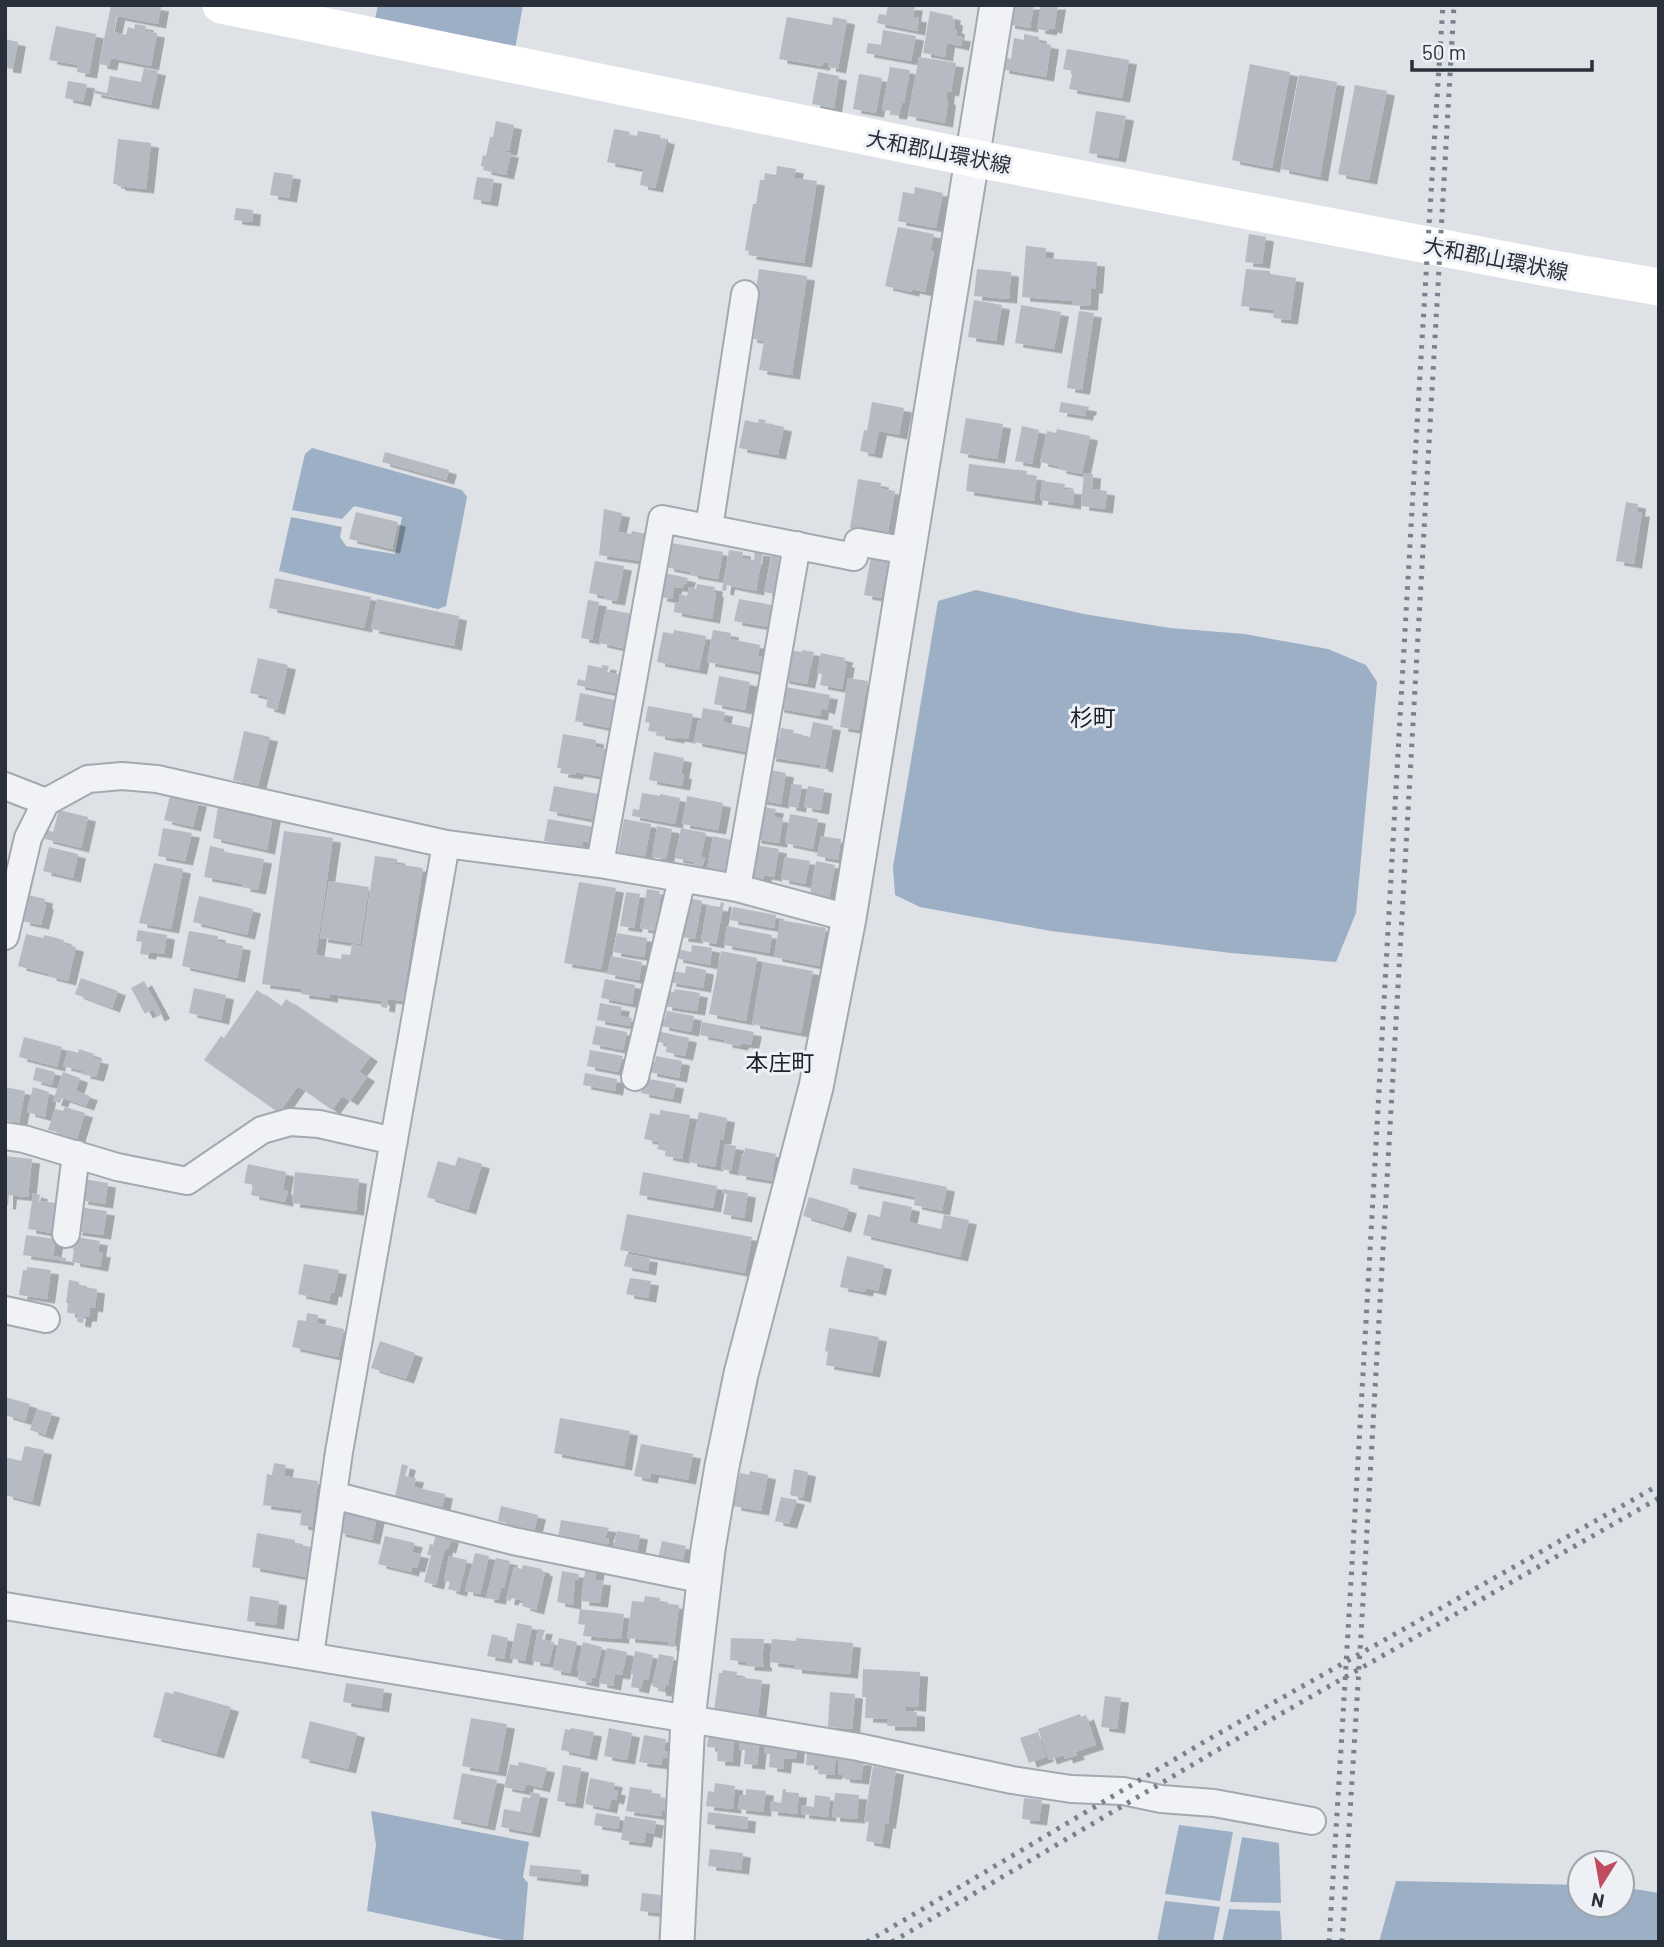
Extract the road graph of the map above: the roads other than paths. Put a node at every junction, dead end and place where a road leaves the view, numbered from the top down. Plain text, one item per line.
1 (221, 5) edge
2 (998, 5) edge
3 (972, 158) junction
4 (1659, 287) edge
5 (745, 294) dead end
6 (709, 528) junction
7 (797, 545) junction
8 (908, 551) junction
9 (5, 786) edge
10 (46, 802) junction
11 (446, 844) junction
12 (600, 864) junction
13 (681, 879) junction
14 (737, 888) junction
15 (849, 918) junction
16 (5, 936) edge
17 (635, 1077) dead end
18 (5, 1136) edge
19 (394, 1141) junction
20 (76, 1154) junction
21 (66, 1234) dead end
22 (5, 1310) edge
23 (46, 1319) dead end
24 (333, 1495) junction
25 (705, 1580) junction
26 (5, 1606) edge
27 (310, 1656) junction
28 (688, 1719) junction
29 (1311, 1821) dead end
30 (677, 1942) edge

1 - 3 main road, 大和郡山環状線
2 - 3 street
3 - 4 main road, 大和郡山環状線
3 - 8 street
5 - 6 street
6 - 7 street
6 - 12 street
7 - 8 street
7 - 14 street
8 - 15 street
9 - 10 street
10 - 11 street
10 - 16 street
11 - 12 street
11 - 19 street
12 - 13 street
13 - 14 street
13 - 17 street
14 - 15 street
15 - 25 street
18 - 20 street
19 - 20 street
19 - 24 street
20 - 21 street
22 - 23 street
24 - 25 street
24 - 27 street
25 - 28 street
26 - 27 street
27 - 28 street
28 - 29 street
28 - 30 street

